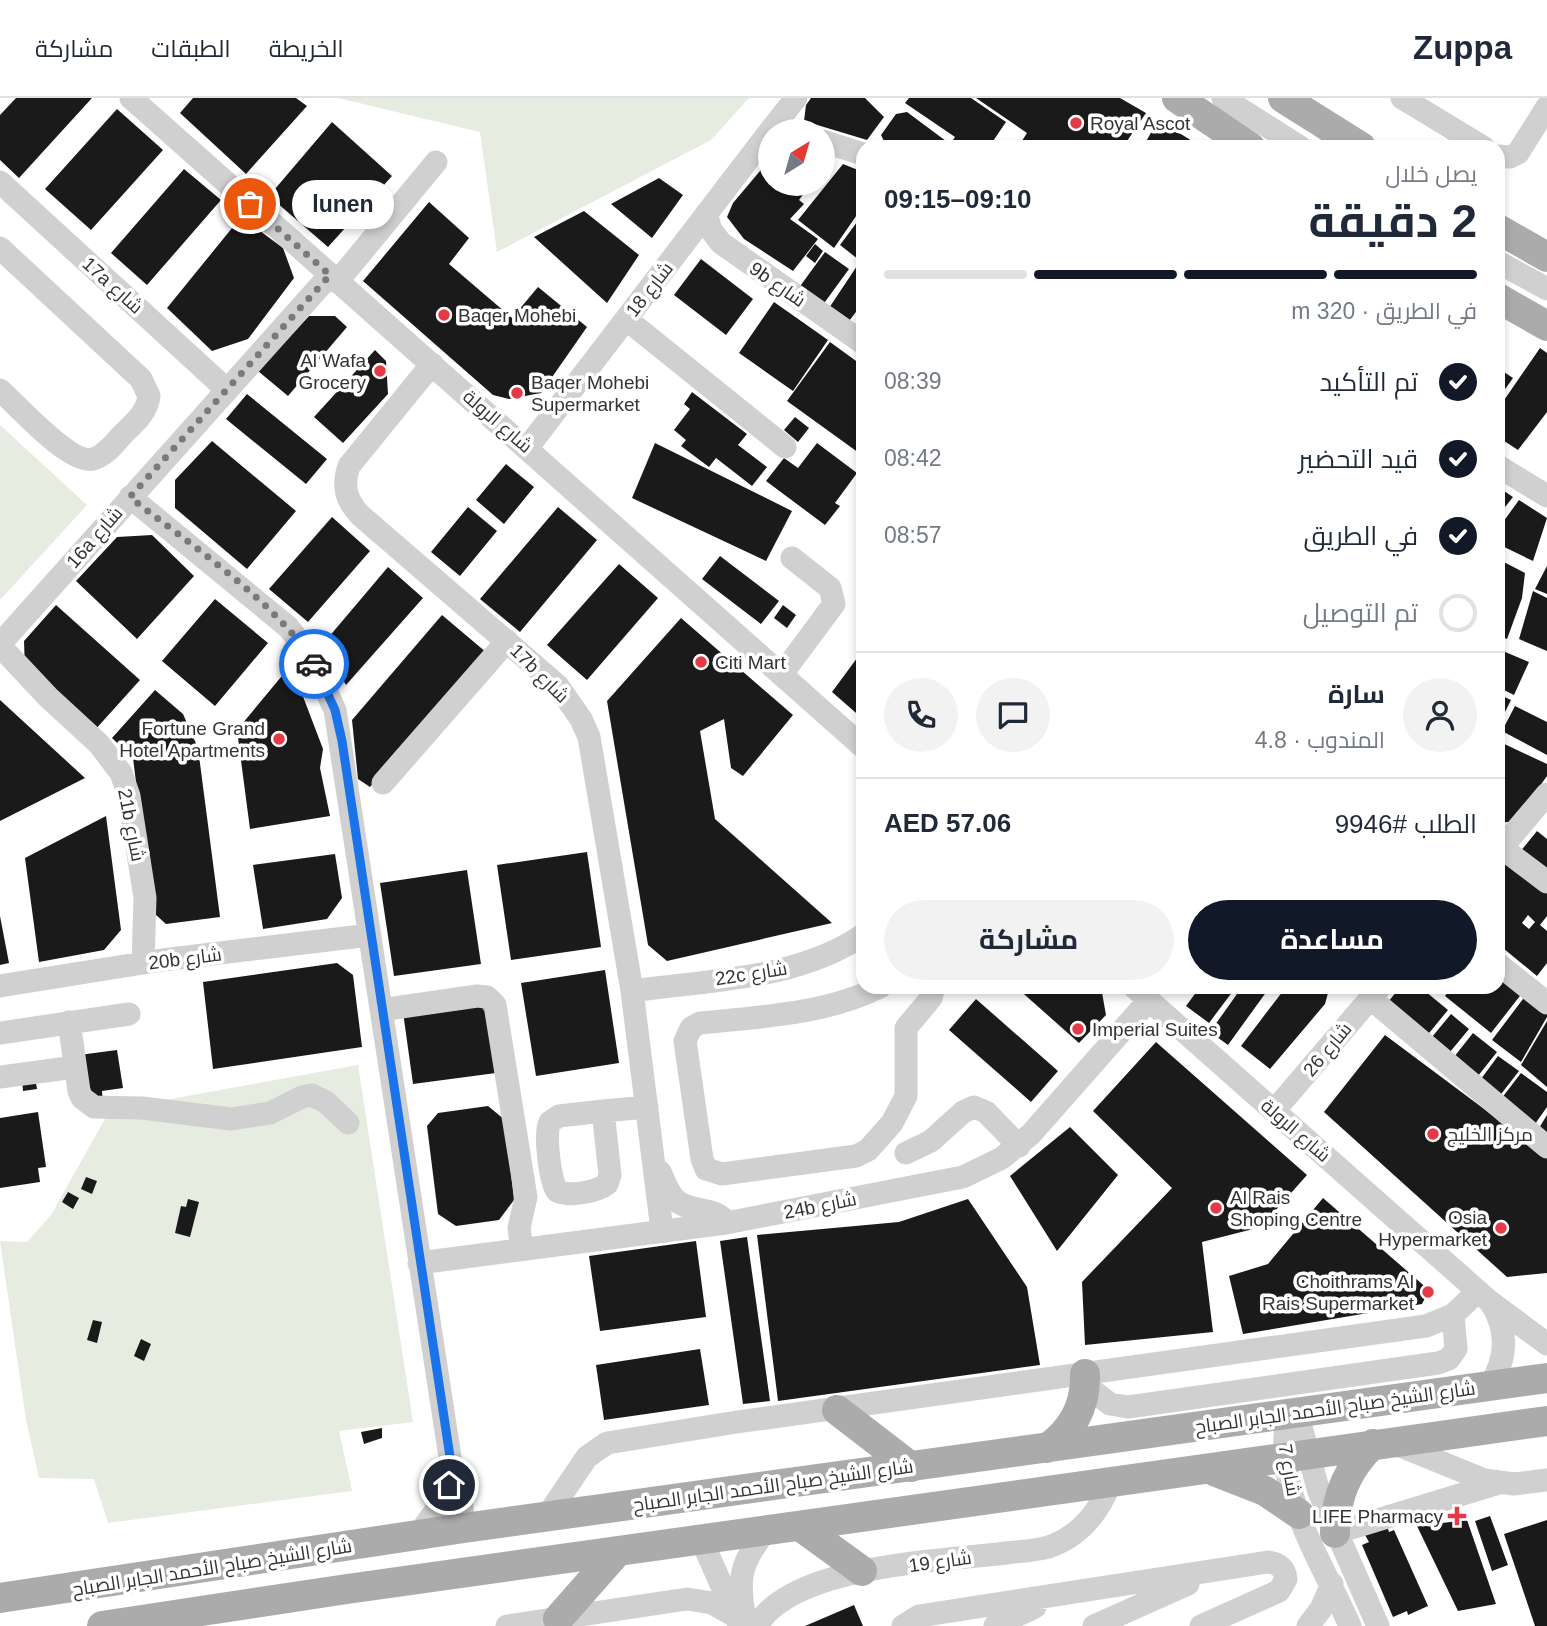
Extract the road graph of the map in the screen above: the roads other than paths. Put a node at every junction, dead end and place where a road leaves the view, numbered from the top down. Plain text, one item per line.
1 (131, 98) edge
2 (796, 98) edge
3 (1177, 98) edge
4 (1223, 98) edge
5 (1283, 98) edge
6 (1402, 98) edge
7 (1547, 107) edge
8 (784, 119) edge
9 (1235, 140) edge
10 (1289, 140) edge
11 (1350, 140) edge
12 (1471, 140) edge
13 (835, 145) edge
14 (758, 152) edge
15 (856, 152) edge
16 (1505, 157) edge
17 (436, 162) dead end
18 (0, 182) edge
19 (706, 214) junction
20 (1505, 233) edge
21 (0, 248) edge
22 (1547, 257) edge
23 (1505, 266) edge
24 (333, 279) junction
25 (1547, 289) edge
26 (1505, 302) edge
27 (626, 319) junction
28 (1547, 326) edge
29 (856, 338) edge
30 (432, 364) junction
31 (226, 388) junction
32 (0, 390) edge
33 (528, 447) junction
34 (785, 447) dead end
35 (1505, 470) edge
36 (1547, 496) edge
37 (130, 497) junction
38 (792, 558) dead end
39 (508, 641) junction
40 (0, 645) edge
41 (0, 663) edge
42 (782, 674) junction
43 (48, 697) junction
44 (856, 741) edge
45 (383, 783) dead end
46 (1547, 794) edge
47 (1505, 838) edge
48 (1505, 840) edge
49 (1547, 882) edge
50 (370, 935) junction
51 (856, 939) edge
52 (153, 962) junction
53 (1505, 970) edge
54 (0, 986) edge
55 (632, 991) junction
56 (864, 994) edge
57 (932, 994) edge
58 (1141, 994) edge
59 (1367, 995) edge
60 (1547, 1003) edge
61 (381, 1010) junction
62 (129, 1014) dead end
63 (69, 1023) junction
64 (0, 1033) edge
65 (75, 1067) junction
66 (0, 1077) edge
67 (648, 1107) junction
68 (603, 1111) dead end
69 (1274, 1111) junction
70 (348, 1124) dead end
71 (1018, 1146) junction
72 (1547, 1147) edge
73 (906, 1153) dead end
74 (654, 1160) junction
75 (726, 1223) junction
76 (662, 1230) junction
77 (522, 1249) junction
78 (419, 1262) junction
79 (1484, 1296) junction
80 (1453, 1315) junction
81 (1547, 1344) edge
82 (1547, 1378) edge
83 (1085, 1380) junction
84 (1489, 1387) junction
85 (836, 1410) junction
86 (1289, 1412) junction
87 (1547, 1421) edge
88 (1382, 1443) junction
89 (1047, 1448) junction
90 (1299, 1449) junction
91 (911, 1467) junction
92 (452, 1470) junction
93 (1211, 1470) junction
94 (838, 1476) junction
95 (1547, 1480) edge
96 (1499, 1483) junction
97 (1110, 1484) junction
98 (1299, 1514) junction
99 (547, 1516) junction
100 (800, 1526) junction
101 (464, 1528) junction
102 (766, 1531) junction
103 (1335, 1533) junction
104 (418, 1535) junction
105 (702, 1541) junction
106 (617, 1552) junction
107 (862, 1571) junction
108 (1217, 1571) junction
109 (1332, 1584) junction
110 (347, 1589) junction
111 (1057, 1596) junction
112 (0, 1598) edge
113 (558, 1619) junction
114 (740, 1623) edge
115 (102, 1626) edge
116 (507, 1626) edge
117 (757, 1626) edge
118 (903, 1626) edge
119 (995, 1626) edge
120 (1094, 1626) edge
121 (1201, 1626) edge
122 (1308, 1626) edge
123 (1350, 1626) edge
124 (1378, 1626) edge

1 - 24 street, شارع الرولة
2 - 8 street, شارع 18
3 - 9 main road
4 - 10 street
5 - 11 main road
6 - 12 street
7 - 16 street
13 - 15 street
14 - 19 street, شارع 18
17 - 24 street, 16a شارع
18 - 31 street, 17a شارع
19 - 27 street, شارع 18
19 - 29 street, 9b شارع
20 - 22 main road
21 - 32 street
23 - 25 street
24 - 30 street, شارع الرولة
24 - 31 street, 16a شارع
26 - 28 main road
27 - 33 street, شارع 18
27 - 34 street
30 - 33 street, شارع الرولة
30 - 39 street, 17b شارع
31 - 37 street, 16a شارع
33 - 42 street, شارع الرولة
35 - 36 street
37 - 40 street, 16a شارع
37 - 50 street
38 - 42 street
39 - 45 street
39 - 55 street, 17b شارع
40 - 43 street, 21b شارع
41 - 43 street, 21b شارع
42 - 44 street, شارع الرولة
43 - 52 street, 21b شارع
46 - 47 street
48 - 49 street
50 - 52 street, 20b شارع
50 - 61 street
51 - 55 street, 22c شارع
52 - 54 street, 20b شارع
53 - 60 street
55 - 67 street, 17b شارع
56 - 57 street
58 - 69 street, شارع الرولة
58 - 71 street, 24b شارع
59 - 69 street, شارع 26
59 - 72 street
61 - 77 street
61 - 78 street
62 - 63 street
63 - 64 street
63 - 65 street
65 - 66 street
65 - 70 street
67 - 68 street
67 - 74 street, 17b شارع
69 - 79 street, شارع الرولة
71 - 73 street
71 - 75 street, 24b شارع
74 - 75 street, 17b شارع
74 - 76 street, 17b شارع
75 - 76 street, 24b شارع
76 - 77 street, 24b شارع
77 - 78 street, 24b شارع
78 - 92 street
79 - 80 street
79 - 81 street, شارع الرولة
79 - 84 street, شارع الرولة
80 - 83 street
80 - 83 street
82 - 84 main road, شارع الشيخ صباح الأحمد الجابر الصباح
83 - 85 street
83 - 89 main road
84 - 86 main road, شارع الشيخ صباح الأحمد الجابر الصباح
84 - 90 main road
85 - 91 main road
85 - 99 street
86 - 89 main road, شارع الشيخ صباح الأحمد الجابر الصباح
86 - 90 street, شارع 7
87 - 88 main road
88 - 90 main road
88 - 96 street
88 - 103 main road
89 - 91 main road, شارع الشيخ صباح الأحمد الجابر الصباح
90 - 93 main road
90 - 98 street, شارع 7
90 - 103 street, شارع 7
91 - 94 main road, شارع الشيخ صباح الأحمد الجابر الصباح
92 - 101 street
92 - 104 street
93 - 97 main road
93 - 98 main road
94 - 99 main road, شارع الشيخ صباح الأحمد الجابر الصباح
94 - 105 main road
95 - 96 street
96 - 103 street
97 - 100 main road
97 - 107 street, شارع 19
98 - 109 street, شارع 7
99 - 101 main road, شارع الشيخ صباح الأحمد الجابر الصباح
100 - 102 main road
100 - 107 main road
101 - 104 main road, شارع الشيخ صباح الأحمد الجابر الصباح
101 - 110 main road
102 - 105 main road
102 - 114 street
103 - 124 street, شارع 7
104 - 112 main road, شارع الشيخ صباح الأحمد الجابر الصباح
105 - 106 main road
105 - 114 street
106 - 110 main road
106 - 113 main road
107 - 117 street, شارع 19
108 - 111 street
108 - 120 street
108 - 121 street
109 - 122 street
109 - 123 street, شارع 7
110 - 115 main road
111 - 118 street
111 - 119 street
113 - 114 street
113 - 116 street

